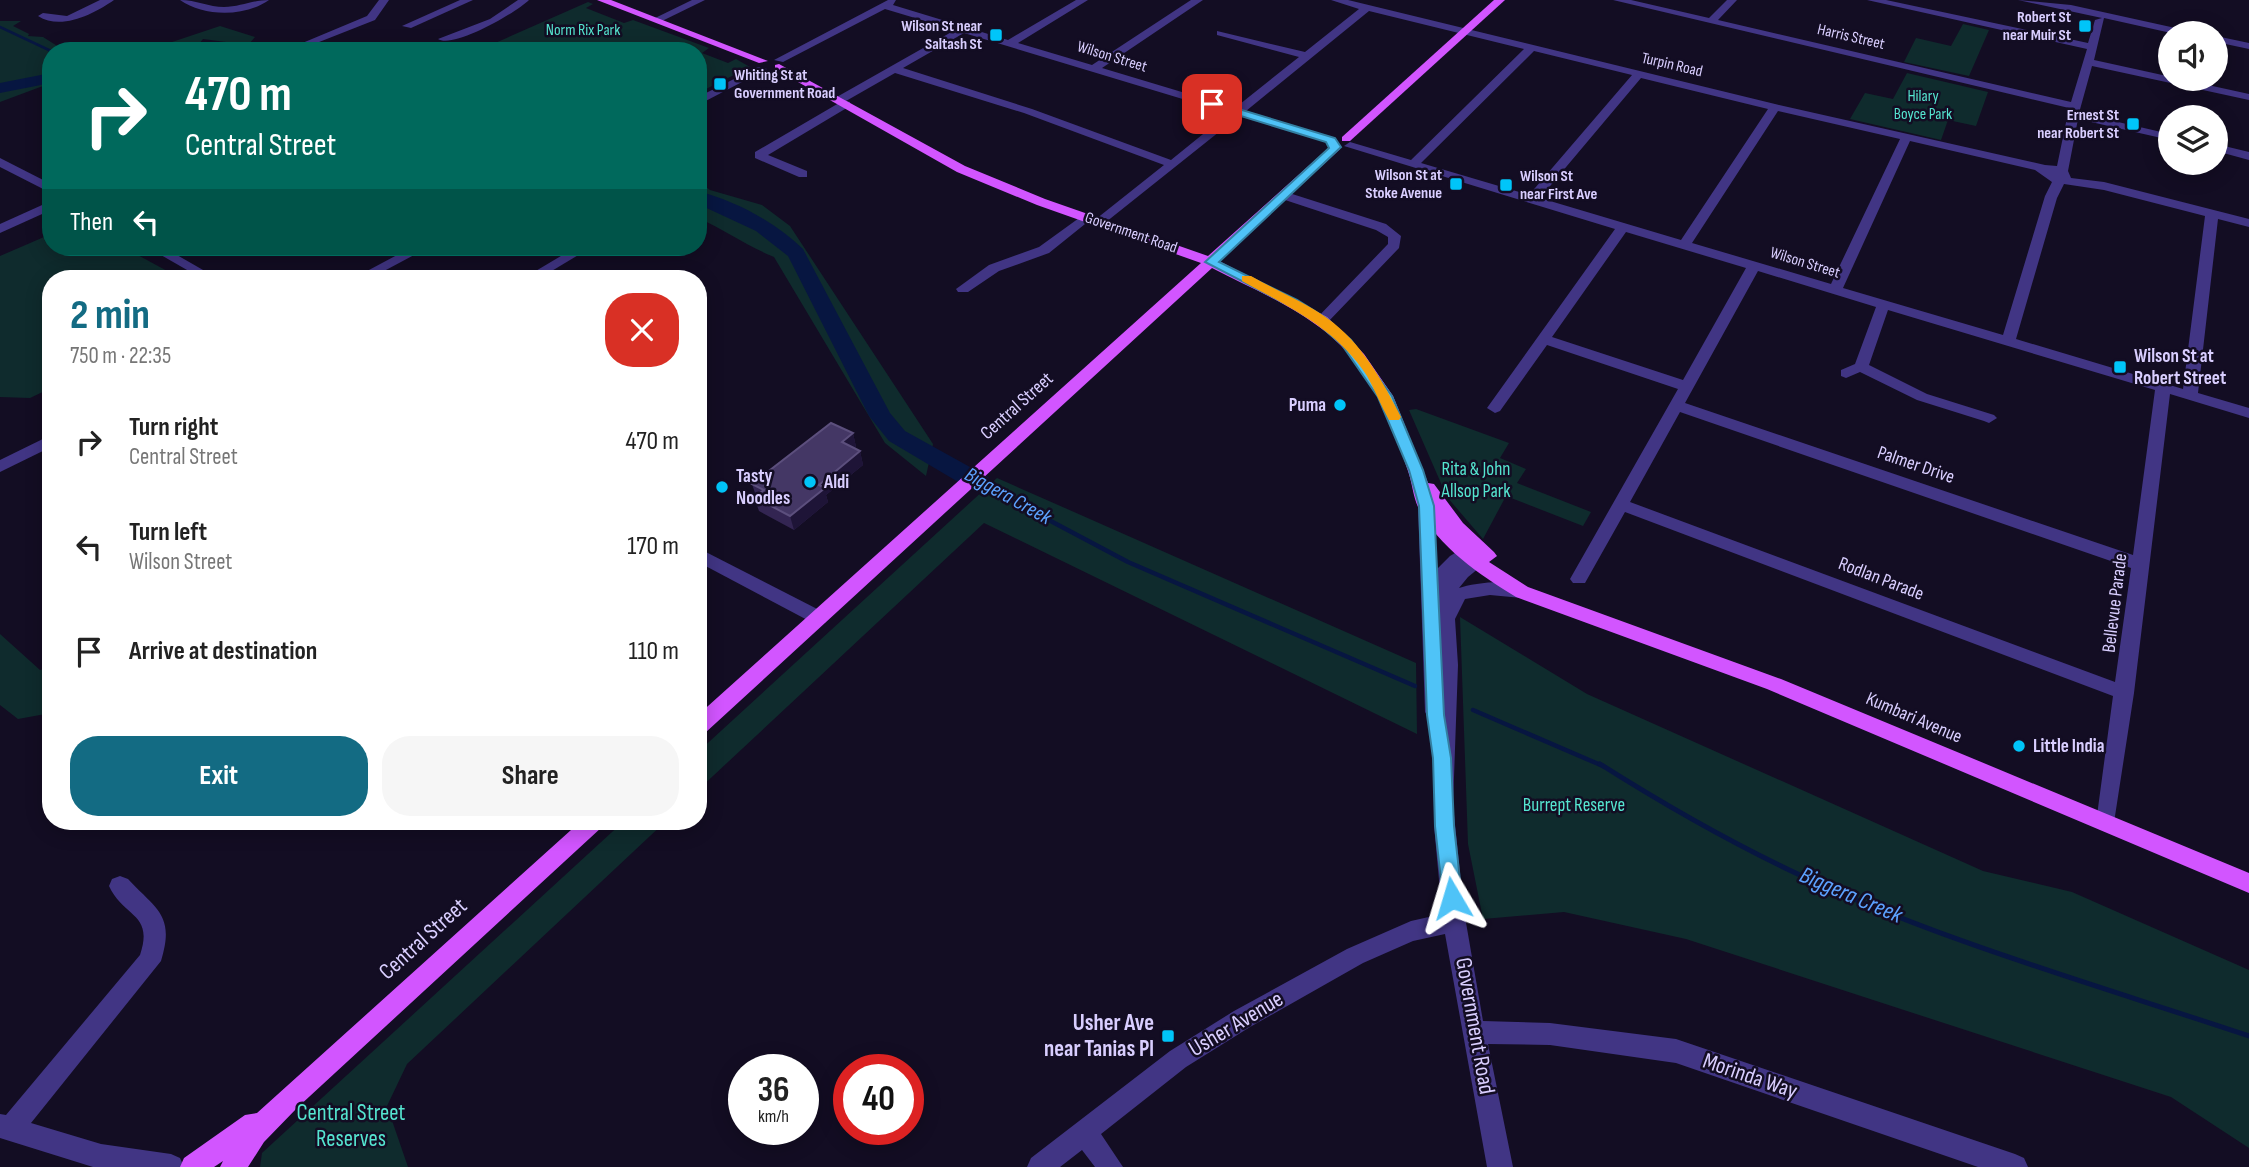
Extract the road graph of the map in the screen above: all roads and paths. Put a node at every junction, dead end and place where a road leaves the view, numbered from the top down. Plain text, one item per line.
1 (109, 0) edge
2 (185, 0) edge
3 (264, 0) edge
4 (384, 0) edge
5 (468, 0) edge
6 (524, 0) edge
7 (602, 0) edge
8 (700, 0) edge
9 (895, 0) edge
10 (1083, 0) edge
11 (1198, 0) edge
12 (1336, 0) edge
13 (1500, 0) edge
14 (1618, 0) edge
15 (1732, 0) edge
16 (1872, 0) edge
17 (2023, 0) edge
18 (2107, 0) edge
19 (884, 6) junction
20 (1366, 8) junction
21 (43, 16) dead end
22 (2105, 17) junction
23 (656, 20) junction
24 (1712, 21) junction
25 (407, 26) dead end
26 (2158, 28) edge
27 (963, 30) junction
28 (1221, 33) dead end
29 (1464, 33) junction
30 (443, 39) dead end
31 (310, 42) edge
32 (2228, 42) edge
33 (1009, 44) junction
34 (2249, 46) edge
35 (2092, 47) junction
36 (1530, 49) junction
37 (1305, 55) junction
38 (2088, 62) junction
39 (779, 64) junction
40 (763, 65) junction
41 (895, 69) junction
42 (1093, 69) junction
43 (1638, 75) junction
44 (707, 97) edge
45 (2249, 97) edge
46 (843, 102) junction
47 (1775, 107) junction
48 (1235, 111) junction
49 (2074, 111) junction
50 (2158, 135) edge
51 (1906, 138) junction
52 (1341, 143) junction
53 (2228, 151) edge
54 (2249, 156) edge
55 (0, 162) edge
56 (1171, 164) junction
57 (1413, 164) junction
58 (2053, 173) junction
59 (803, 174) dead end
60 (42, 184) edge
61 (1286, 196) junction
62 (1532, 200) junction
63 (42, 209) edge
64 (2211, 214) junction
65 (1086, 217) junction
66 (1101, 222) junction
67 (2249, 223) edge
68 (1623, 227) junction
69 (0, 229) edge
70 (1684, 245) junction
71 (170, 256) edge
72 (399, 256) edge
73 (569, 256) edge
74 (1211, 262) junction
75 (1754, 266) junction
76 (196, 270) edge
77 (375, 270) edge
78 (545, 270) edge
79 (963, 289) dead end
80 (1835, 290) junction
81 (1883, 305) junction
82 (1322, 320) junction
83 (1544, 340) junction
84 (2008, 341) junction
85 (1861, 367) junction
86 (1846, 373) dead end
87 (1688, 387) junction
88 (2163, 388) junction
89 (2190, 396) junction
90 (1677, 405) junction
91 (1494, 408) dead end
92 (2249, 413) edge
93 (1989, 418) dead end
94 (42, 445) edge
95 (0, 467) edge
96 (1416, 470) junction
97 (1623, 505) junction
98 (1426, 506) junction
99 (1477, 554) junction
100 (707, 559) edge
101 (2142, 565) junction
102 (1579, 579) dead end
103 (1522, 592) junction
104 (1559, 603) junction
105 (820, 618) junction
106 (1440, 619) junction
107 (2125, 693) junction
108 (707, 719) edge
109 (2106, 823) junction
110 (585, 830) edge
111 (2249, 883) edge
112 (120, 886) dead end
113 (1455, 922) junction
114 (1476, 1032) junction
115 (288, 1099) junction
116 (6, 1127) edge
117 (1085, 1133) junction
118 (109, 1162) edge
119 (171, 1167) edge
120 (193, 1167) edge
121 (220, 1167) edge
122 (233, 1167) edge
123 (1040, 1167) edge
124 (1110, 1167) edge
125 (1500, 1167) edge
126 (2015, 1167) edge

1 - 21 street
2 - 3 street
4 - 31 street
5 - 25 street
6 - 30 street
7 - 23 main road
8 - 23 street
9 - 19 street
10 - 33 street
11 - 42 street
12 - 20 street, Turpin Road
13 - 29 main road, Central Street
14 - 24 street, Harris Street
15 - 24 street
16 - 35 street
17 - 22 street
18 - 22 street
19 - 27 street, Wilson Street
19 - 39 street
20 - 29 street, Turpin Road
20 - 37 street
22 - 26 street
22 - 35 street
23 - 40 main road
24 - 49 street, Harris Street
27 - 33 street, Wilson Street
27 - 41 street
28 - 37 street
29 - 36 street, Turpin Road
29 - 52 main road, Central Street
32 - 34 street
33 - 42 street, Wilson Street
35 - 38 street
36 - 43 street, Turpin Road
36 - 57 street
37 - 48 street
38 - 45 street
38 - 49 street
39 - 40 main road
39 - 46 main road, Government Road
40 - 44 street
41 - 46 street
41 - 56 street
42 - 48 street, Wilson Street
43 - 47 street, Turpin Road
43 - 62 street
46 - 59 street
46 - 65 main road, Government Road
47 - 51 street, Turpin Road
47 - 70 street
48 - 52 street, Wilson Street
48 - 56 street
49 - 50 street, Harris Street
49 - 58 street
51 - 58 street, Turpin Road
51 - 80 street
52 - 57 street, Wilson Street
52 - 61 main road, Central Street
53 - 54 street
55 - 60 street
56 - 66 street
57 - 62 street, Wilson Street
58 - 64 street, Turpin Road
58 - 84 street
61 - 74 main road, Central Street
61 - 82 street
62 - 68 street, Wilson Street
63 - 69 street
64 - 67 street, Turpin Road
64 - 89 street
65 - 66 main road, Government Road
65 - 79 street
66 - 74 main road, Government Road
68 - 70 street, Wilson Street
68 - 83 street
70 - 75 street, Wilson Street
71 - 76 street
72 - 77 street
73 - 78 street
74 - 82 main road, Government Road
74 - 105 main road, Central Street
75 - 80 street, Wilson Street
75 - 87 street
80 - 81 street, Wilson Street
81 - 84 street, Wilson Street
81 - 85 street
82 - 96 main road, Government Road
83 - 87 street
83 - 91 street
84 - 88 street, Wilson Street
85 - 86 street
85 - 93 street
87 - 90 street
88 - 89 street, Wilson Street
88 - 101 street, Bellevue Parade
89 - 92 street, Wilson Street
90 - 97 street
90 - 101 street, Palmer Drive
94 - 95 street
96 - 98 main road, Government Road
96 - 99 main road, Government Road
97 - 102 street
97 - 107 street, Rodlan Parade
98 - 99 main road, Government Road
98 - 106 street, Government Road
99 - 103 main road, Kumbari Avenue
99 - 104 main road, Kumbari Avenue
99 - 106 street, Government Road
100 - 105 street
101 - 107 street, Bellevue Parade
103 - 104 main road, Kumbari Avenue
103 - 106 street
104 - 109 main road, Kumbari Avenue
105 - 108 main road, Central Street
106 - 113 street, Government Road
107 - 109 street, Bellevue Parade
109 - 111 main road, Kumbari Avenue
110 - 115 main road, Central Street
112 - 116 street
113 - 114 street, Government Road
113 - 117 street, Usher Avenue
114 - 125 street, Government Road
114 - 126 street, Morinda Way
115 - 120 main road, Central Street
115 - 122 main road, Central Street
116 - 118 street
117 - 123 street, Usher Avenue
117 - 124 street
118 - 119 street
120 - 121 main road

